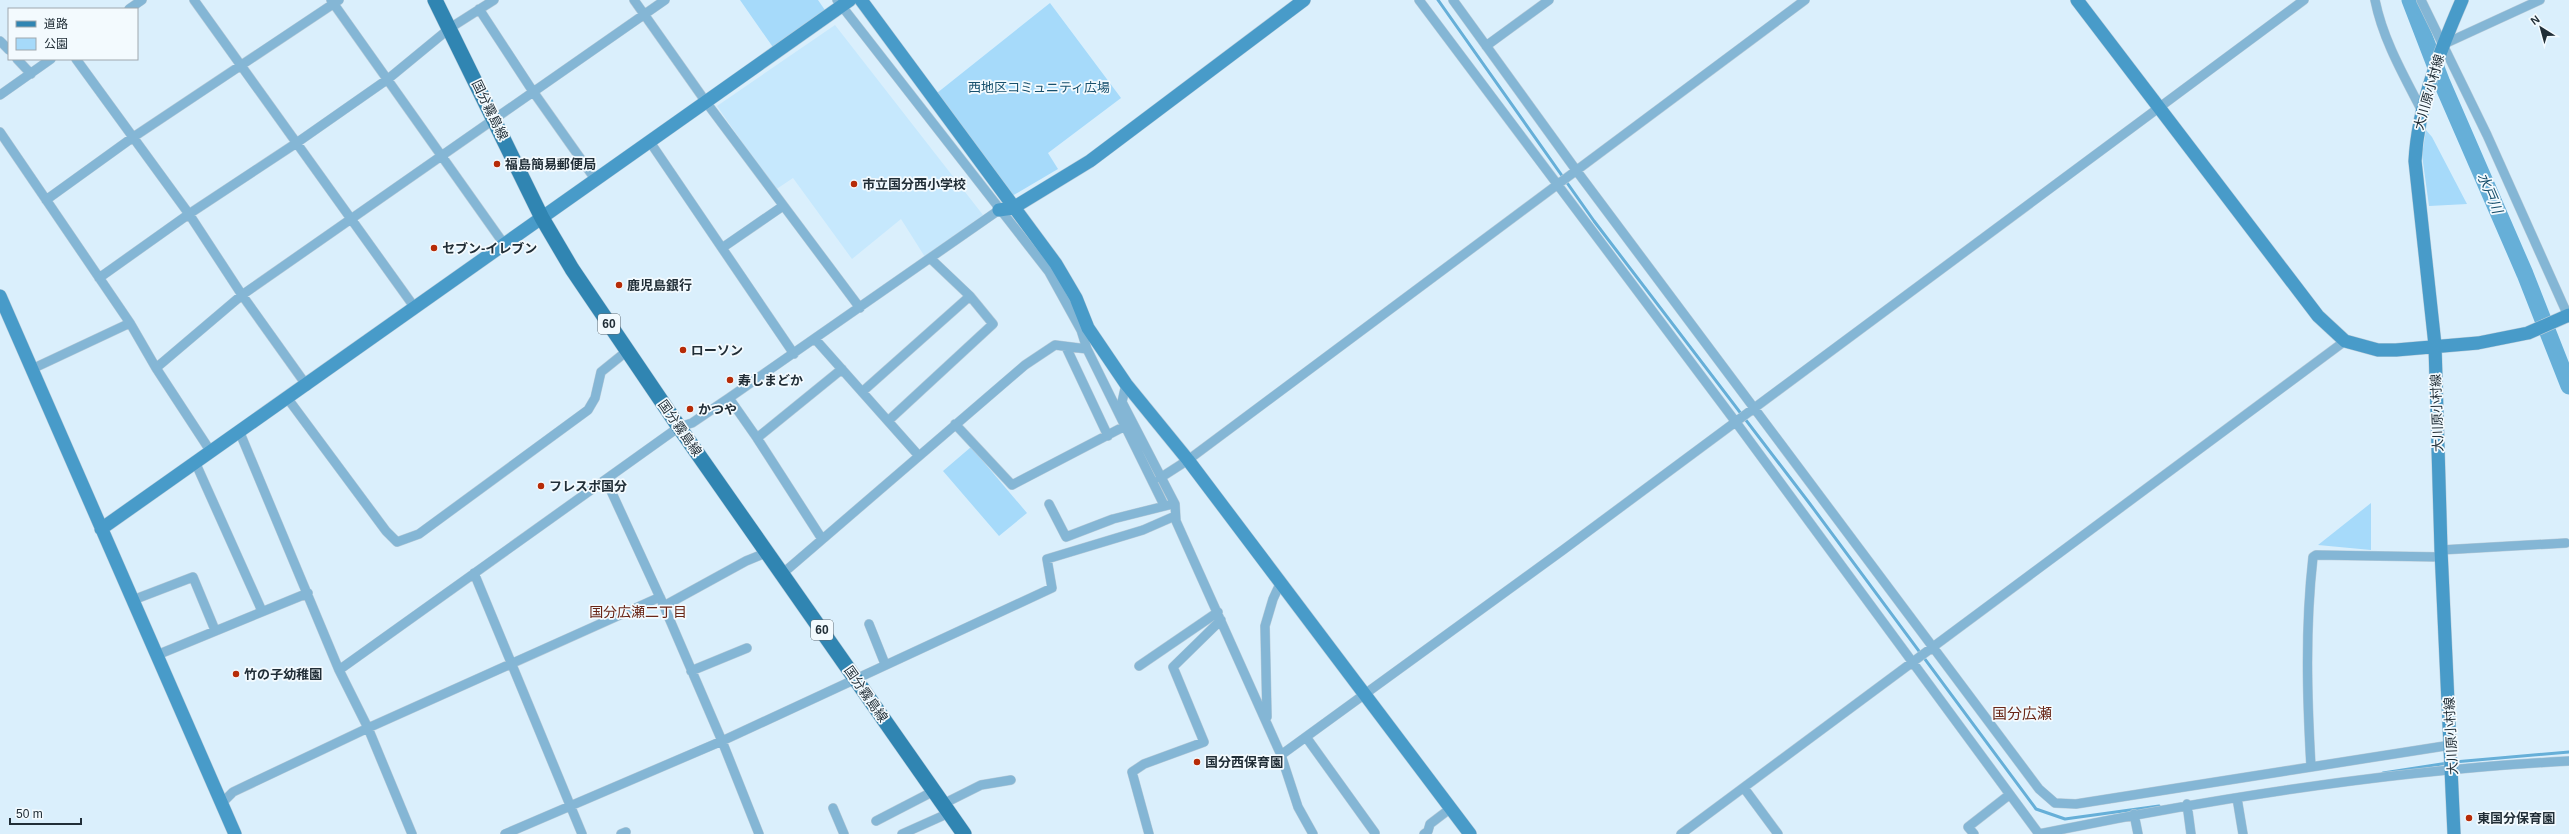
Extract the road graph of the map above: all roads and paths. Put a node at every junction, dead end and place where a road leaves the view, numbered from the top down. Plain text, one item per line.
1 (142, 0) edge
2 (194, 0) edge
3 (435, 0) edge
4 (494, 0) edge
5 (634, 0) edge
6 (665, 0) edge
7 (861, 0) edge
8 (1304, 0) edge
9 (1419, 0) edge
10 (1453, 0) edge
11 (1549, 0) edge
12 (1805, 0) edge
13 (2077, 0) edge
14 (2304, 0) edge
15 (2375, 0) edge
16 (2421, 0) edge
17 (2462, 0) edge
18 (2540, 0) edge
19 (334, 1) edge
20 (843, 2) edge
21 (130, 5) edge
22 (479, 9) junction
23 (646, 14) junction
24 (450, 28) junction
25 (0, 41) edge
26 (2442, 45) junction
27 (1486, 46) junction
28 (8, 49) edge
29 (18, 60) edge
30 (50, 60) edge
31 (77, 60) edge
32 (242, 66) junction
33 (31, 74) junction
34 (388, 79) junction
35 (532, 90) junction
36 (0, 95) edge
37 (706, 102) junction
38 (2158, 107) junction
39 (2424, 107) junction
40 (493, 118) junction
41 (0, 132) edge
42 (132, 138) junction
43 (650, 142) junction
44 (295, 144) junction
45 (440, 155) junction
46 (1575, 171) junction
47 (595, 178) junction
48 (1559, 183) junction
49 (46, 200) junction
50 (784, 206) junction
51 (1013, 208) junction
52 (999, 210) junction
53 (189, 214) junction
54 (542, 218) junction
55 (350, 220) junction
56 (504, 244) junction
57 (722, 248) junction
58 (930, 258) junction
59 (99, 278) junction
60 (242, 295) junction
61 (0, 296) edge
62 (970, 296) junction
63 (415, 308) junction
64 (860, 308) junction
65 (2567, 317) edge
66 (130, 324) junction
67 (1084, 329) junction
68 (815, 339) junction
69 (2345, 341) junction
70 (2435, 346) junction
71 (1066, 347) junction
72 (1087, 349) junction
73 (627, 351) junction
74 (794, 354) junction
75 (156, 368) junction
76 (32, 369) junction
77 (842, 369) junction
78 (1126, 384) junction
79 (307, 386) junction
80 (862, 392) junction
81 (729, 398) junction
82 (288, 399) junction
83 (1118, 404) junction
84 (1754, 408) junction
85 (1738, 420) junction
86 (888, 421) junction
87 (955, 424) junction
88 (1125, 426) junction
89 (679, 427) junction
90 (240, 433) junction
91 (1108, 436) junction
92 (757, 438) junction
93 (212, 452) junction
94 (919, 456) junction
95 (1188, 460) junction
96 (196, 464) junction
97 (1160, 478) junction
98 (606, 480) junction
99 (1049, 504) dead end
100 (1175, 504) junction
101 (1164, 505) junction
102 (1175, 516) junction
103 (101, 529) junction
104 (822, 539) junction
105 (2566, 543) dead end
106 (768, 552) junction
107 (2439, 553) junction
108 (474, 573) junction
109 (782, 574) junction
110 (1280, 584) junction
111 (308, 593) junction
112 (660, 598) junction
113 (133, 600) junction
114 (262, 611) junction
115 (1220, 616) junction
116 (869, 624) dead end
117 (215, 630) junction
118 (1931, 647) junction
119 (748, 648) dead end
120 (157, 655) junction
121 (1915, 659) junction
122 (512, 663) junction
123 (885, 664) junction
124 (1139, 666) dead end
125 (339, 670) junction
126 (692, 671) junction
127 (855, 678) junction
128 (1366, 694) junction
129 (368, 728) junction
130 (1269, 733) junction
131 (1306, 737) junction
132 (722, 741) junction
133 (2451, 746) junction
134 (1281, 755) junction
135 (2569, 761) edge
136 (2311, 767) junction
137 (2452, 767) junction
138 (1011, 780) dead end
139 (1744, 788) junction
140 (934, 791) junction
141 (2009, 795) junction
142 (2237, 798) junction
143 (222, 803) junction
144 (2187, 804) junction
145 (570, 805) junction
146 (833, 808) dead end
147 (946, 808) junction
148 (1451, 808) junction
149 (2134, 814) junction
150 (876, 821) dead end
151 (1375, 833) dead end
152 (235, 834) edge
153 (412, 834) edge
154 (505, 834) edge
155 (582, 834) edge
156 (759, 834) edge
157 (844, 834) edge
158 (902, 834) edge
159 (964, 834) edge
160 (1149, 834) edge
161 (1313, 834) edge
162 (1424, 834) edge
163 (1470, 834) edge
164 (1681, 834) edge
165 (1778, 834) edge
166 (1974, 834) edge
167 (2039, 834) edge
168 (2138, 834) edge
169 (2191, 834) edge
170 (2243, 834) edge
171 (2454, 834) edge

1 - 21 street
2 - 32 street
3 - 24 main road, 国分霧島線 / 60
4 - 22 street
5 - 23 street
6 - 23 street
7 - 51 street
8 - 51 street
9 - 48 street
10 - 27 street
11 - 27 street
12 - 46 street
13 - 38 street
14 - 38 street
15 - 39 street
16 - 26 street
17 - 26 street, 大川原小村線
18 - 26 street
19 - 32 street
19 - 34 street
20 - 37 street
20 - 52 street
22 - 24 street
22 - 35 street
23 - 35 street
23 - 37 street
24 - 34 street
24 - 40 main road, 国分霧島線 / 60
25 - 28 street
26 - 39 street, 大川原小村線
26 - 65 street
27 - 46 street
29 - 33 street
30 - 33 street
31 - 42 street
32 - 42 street
32 - 44 street
33 - 36 street
34 - 44 street
34 - 45 street
35 - 40 street
35 - 47 street
37 - 43 street
37 - 50 street
38 - 69 street
38 - 84 street
39 - 70 street, 大川原小村線
40 - 45 street
40 - 54 main road, 国分霧島線 / 60
41 - 49 street
42 - 49 street
42 - 53 street
43 - 47 street
43 - 57 street
44 - 53 street
44 - 55 street
45 - 55 street
45 - 56 street
46 - 48 street
46 - 84 street
47 - 54 street
48 - 85 street
48 - 95 street
49 - 59 street
50 - 57 street
50 - 64 street
51 - 52 street
51 - 67 street
52 - 58 street
52 - 67 street
53 - 59 street
53 - 60 street
54 - 56 street
54 - 73 main road, 国分霧島線 / 60
55 - 60 street
55 - 63 street
56 - 63 street
57 - 74 street
58 - 62 street
58 - 64 street
59 - 66 street
60 - 75 street
60 - 79 street
61 - 76 street
62 - 80 street
62 - 86 street
63 - 79 street
64 - 68 street
65 - 70 street
66 - 75 street
66 - 76 street
67 - 72 street
67 - 78 street
68 - 74 street
68 - 77 street
69 - 70 street
69 - 118 street
70 - 107 street, 大川原小村線
71 - 72 street
71 - 87 street
71 - 91 street
72 - 83 street
73 - 82 street
73 - 89 main road, 国分霧島線 / 60
74 - 81 street
75 - 93 street
76 - 103 street
77 - 80 street
77 - 92 street
78 - 83 street
78 - 95 street
79 - 82 street
80 - 86 street
81 - 89 street
81 - 92 street
82 - 90 street
83 - 88 street
83 - 97 street
84 - 85 street
84 - 118 street
85 - 121 street
85 - 128 street
86 - 94 street
87 - 91 street
87 - 94 street
88 - 91 street
88 - 101 street
89 - 98 street
89 - 106 main road, 国分霧島線 / 60
90 - 93 street
90 - 111 street
92 - 104 street
93 - 96 street
94 - 104 street
95 - 97 street
95 - 110 street
96 - 103 street
96 - 114 street
97 - 100 street
98 - 108 street
98 - 112 street
99 - 101 street
100 - 101 street
100 - 102 street
102 - 115 street
102 - 123 street
103 - 113 street
104 - 109 street
105 - 107 street
106 - 109 main road, 国分霧島線 / 60
106 - 112 street
107 - 133 street, 大川原小村線
107 - 136 street
108 - 122 street
108 - 125 street
109 - 127 main road, 国分霧島線 / 60
110 - 128 street
110 - 130 street
111 - 114 street
111 - 125 street
112 - 122 street
112 - 126 street
113 - 117 street
113 - 120 street
114 - 117 street
115 - 124 street
115 - 130 street
115 - 160 street
116 - 123 street
117 - 120 street
118 - 121 street
118 - 136 street
119 - 126 street
120 - 143 street
121 - 139 street
121 - 141 street
122 - 129 street
122 - 145 street
123 - 127 street
125 - 129 street
126 - 132 street
127 - 132 street
127 - 140 main road, 国分霧島線 / 60
128 - 131 street
128 - 148 street
129 - 143 street
129 - 153 street
130 - 134 street
131 - 134 street
131 - 151 street
132 - 145 street
132 - 156 street
133 - 136 street
133 - 137 street, 大川原小村線
134 - 161 street
135 - 137 street
137 - 142 street
137 - 171 street, 大川原小村線
138 - 147 street
139 - 164 street
139 - 165 street
140 - 147 main road, 国分霧島線 / 60
140 - 150 street
141 - 166 street
141 - 167 street
142 - 144 street
142 - 170 street
143 - 152 street
144 - 149 street
144 - 169 street
145 - 154 street
145 - 155 street
146 - 157 street
147 - 158 street
147 - 159 main road, 国分霧島線 / 60
148 - 162 street
148 - 163 street
149 - 167 street
149 - 168 street

